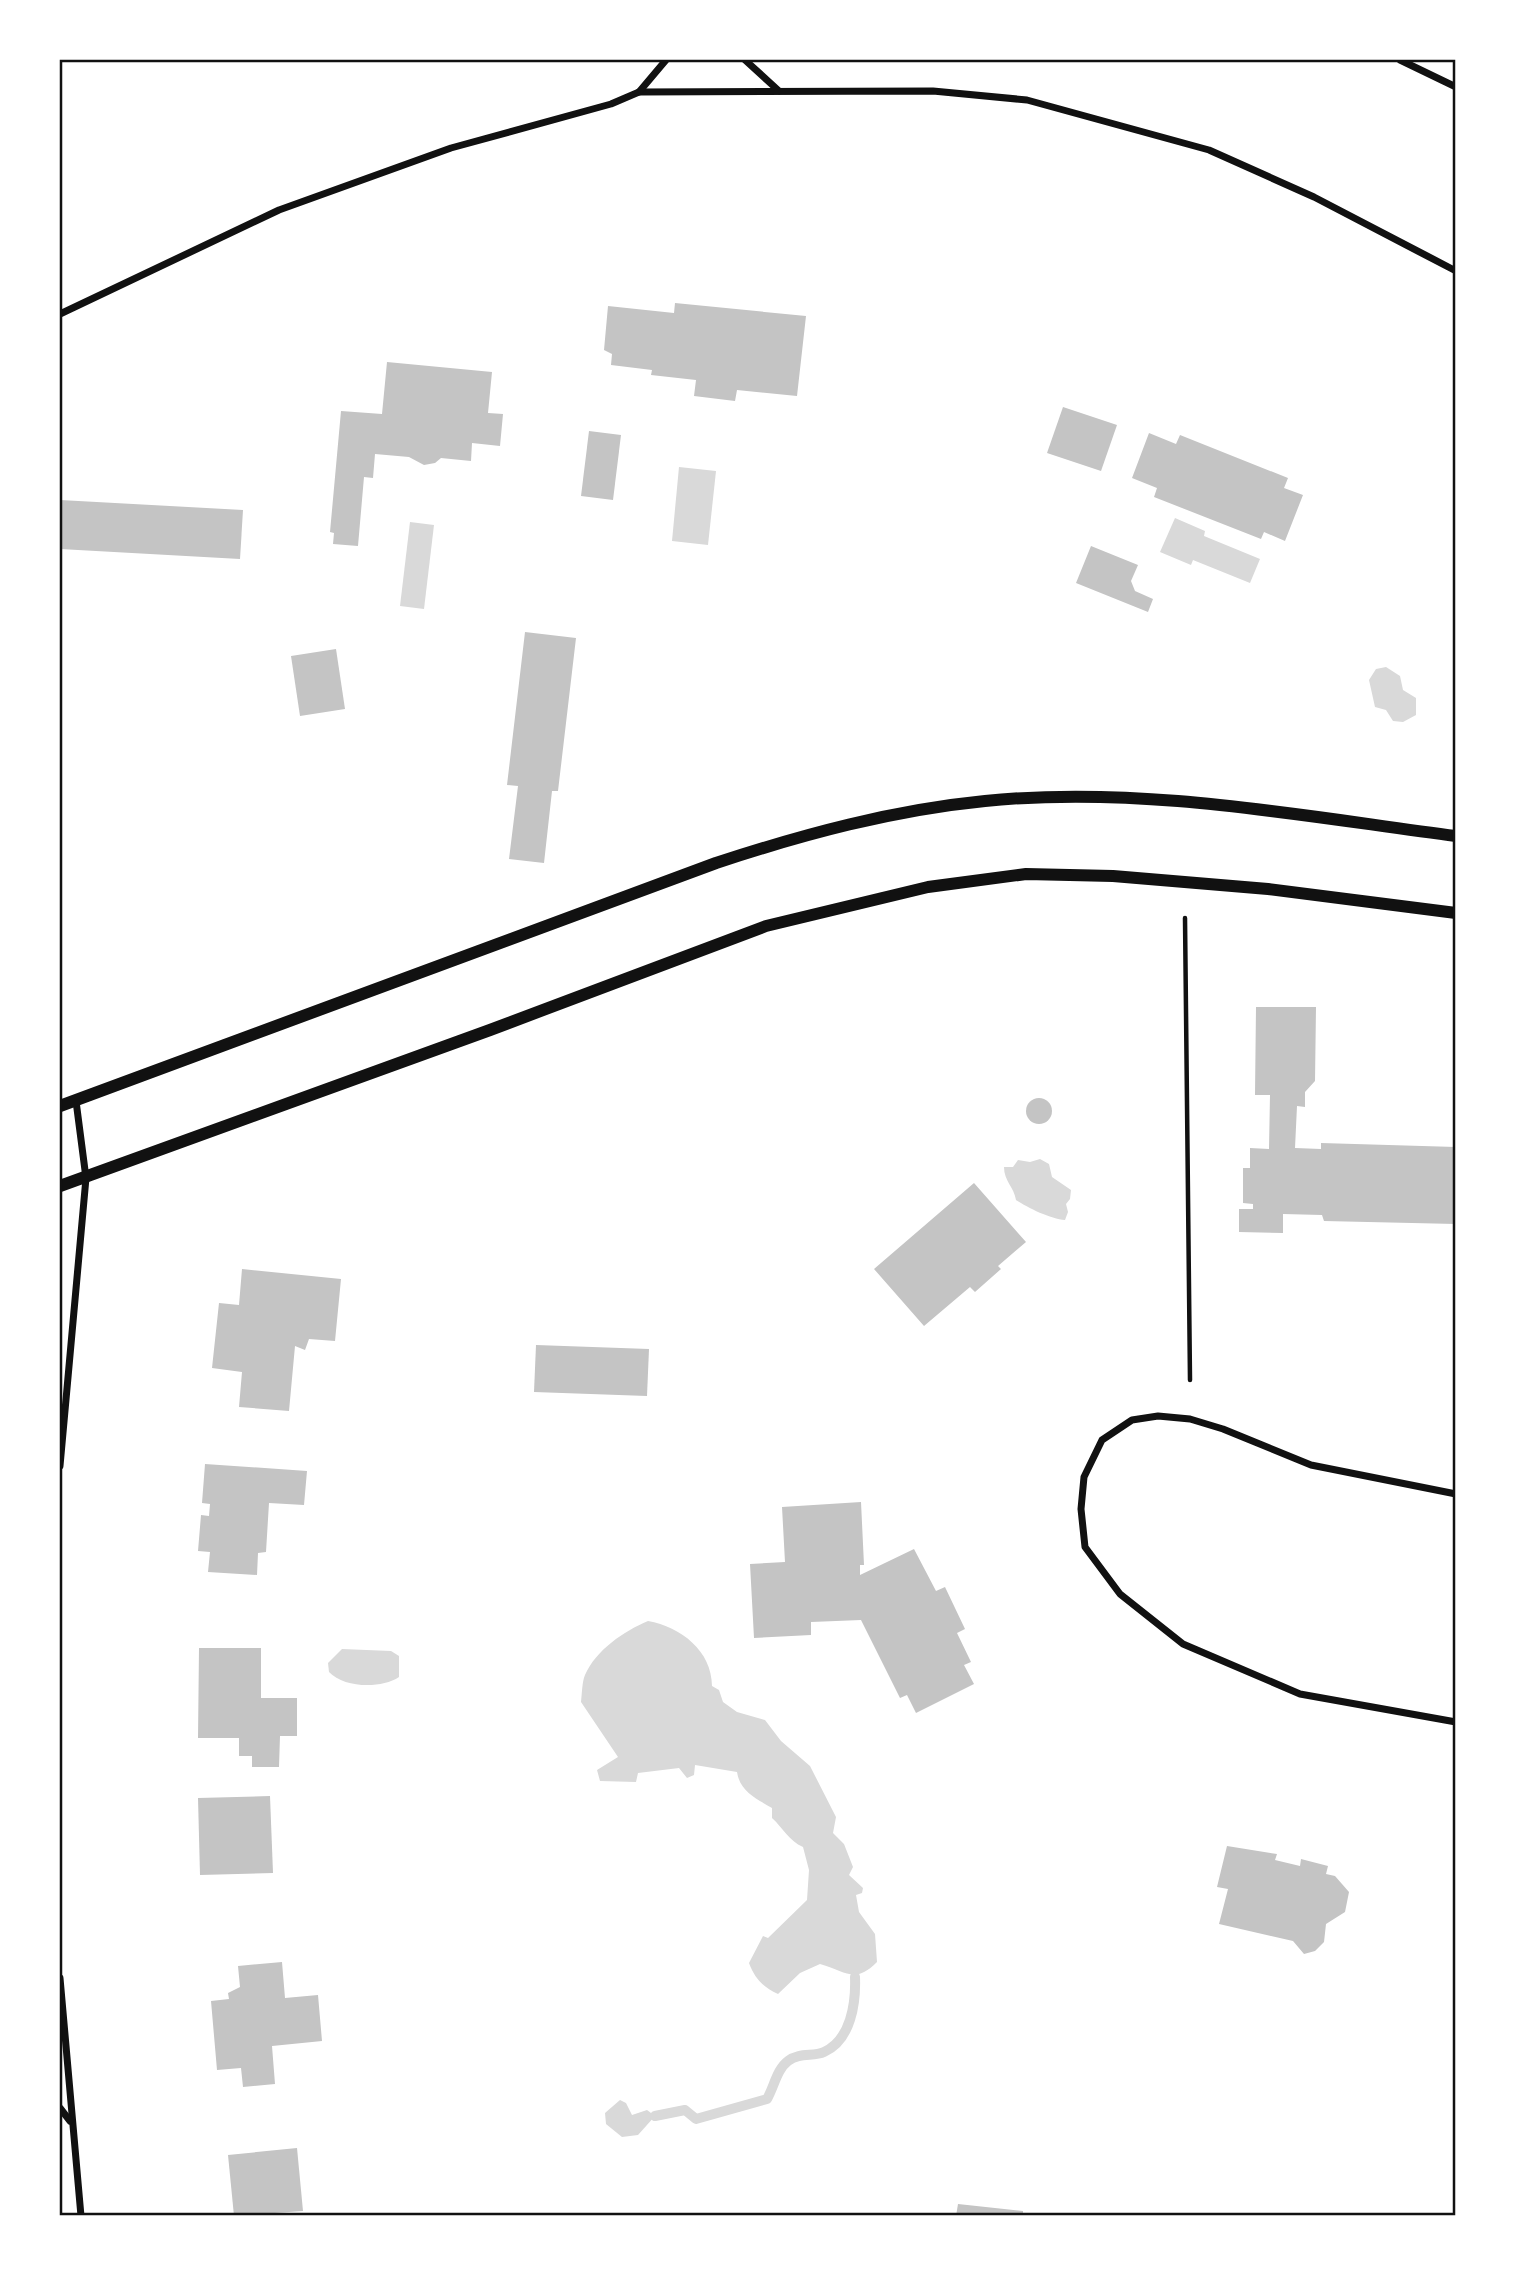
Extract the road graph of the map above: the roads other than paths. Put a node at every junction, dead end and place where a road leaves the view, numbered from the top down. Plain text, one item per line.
1 (666, 60) edge
2 (746, 60) edge
3 (1399, 60) edge
4 (1455, 87) edge
5 (639, 92) junction
6 (779, 92) junction
7 (1455, 271) edge
8 (60, 314) edge
9 (1455, 836) edge
10 (1455, 913) edge
11 (76, 1101) junction
12 (60, 1106) edge
13 (86, 1178) junction
14 (60, 1186) edge
15 (60, 1466) edge
16 (1455, 1494) edge
17 (1455, 1723) edge
18 (60, 1978) edge
19 (60, 2108) edge
20 (70, 2121) junction
21 (81, 2216) edge

1 - 5 street
2 - 6 street
3 - 4 street
5 - 6 street
5 - 8 street
6 - 7 street
9 - 11 street
10 - 13 street
11 - 12 street
11 - 13 street
13 - 14 street
13 - 15 street
16 - 17 street
18 - 20 street
19 - 20 street
20 - 21 street

